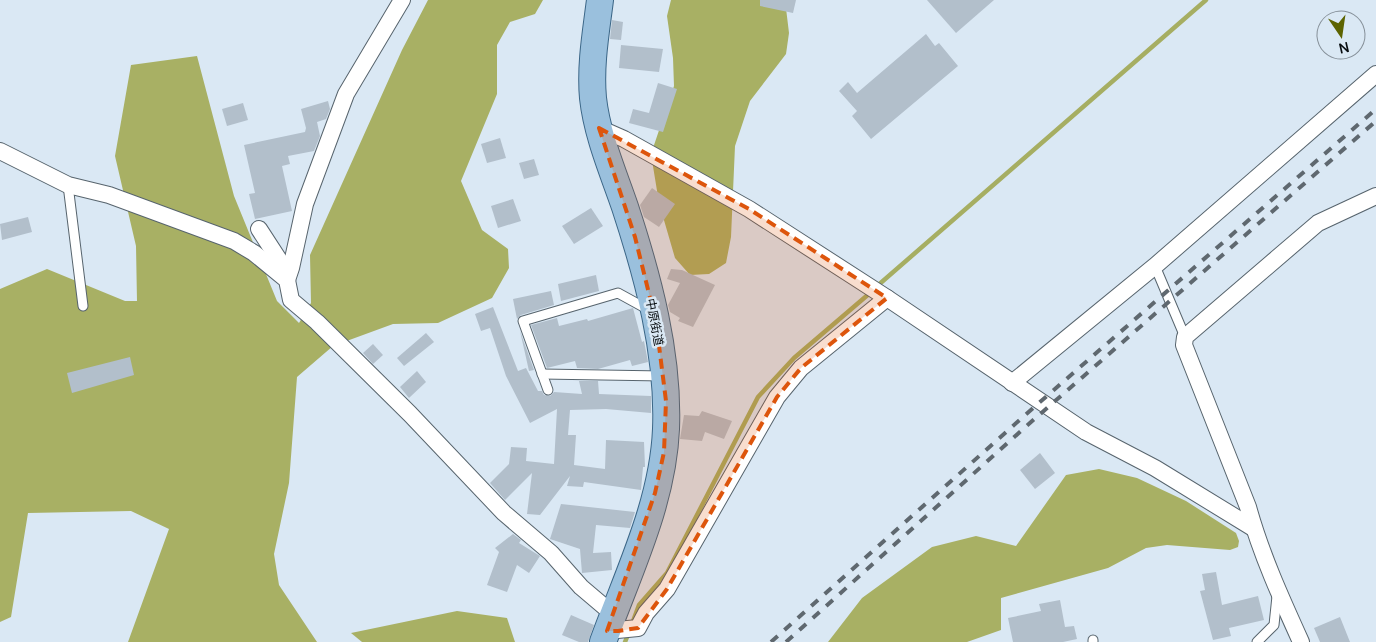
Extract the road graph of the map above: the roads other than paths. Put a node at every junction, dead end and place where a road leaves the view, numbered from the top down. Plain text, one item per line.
1 (402, 0) edge
2 (600, 0) edge
3 (1376, 74) edge
4 (599, 128) junction
5 (0, 151) edge
6 (68, 185) junction
7 (1376, 196) edge
8 (259, 229) dead end
9 (1155, 266) junction
10 (287, 280) junction
11 (880, 294) junction
12 (83, 306) dead end
13 (654, 312) junction
14 (1185, 337) junction
15 (542, 374) junction
16 (663, 376) junction
17 (1012, 383) junction
18 (548, 390) dead end
19 (1254, 528) junction
20 (1278, 591) junction
21 (611, 630) edge
22 (1257, 642) edge
23 (1301, 642) edge

1 - 10 street
2 - 4 main road, 中原街道
3 - 9 street
4 - 11 street
4 - 13 main road, 中原街道
5 - 6 street
6 - 10 street
6 - 12 lane
7 - 14 street
8 - 10 street
9 - 14 lane
9 - 17 street
10 - 21 street
11 - 17 street
11 - 21 street
13 - 15 lane
13 - 16 main road, 中原街道
14 - 19 street
15 - 16 lane
15 - 18 lane
16 - 21 main road, 中原街道
17 - 19 street
19 - 20 street
20 - 22 lane
20 - 23 street

